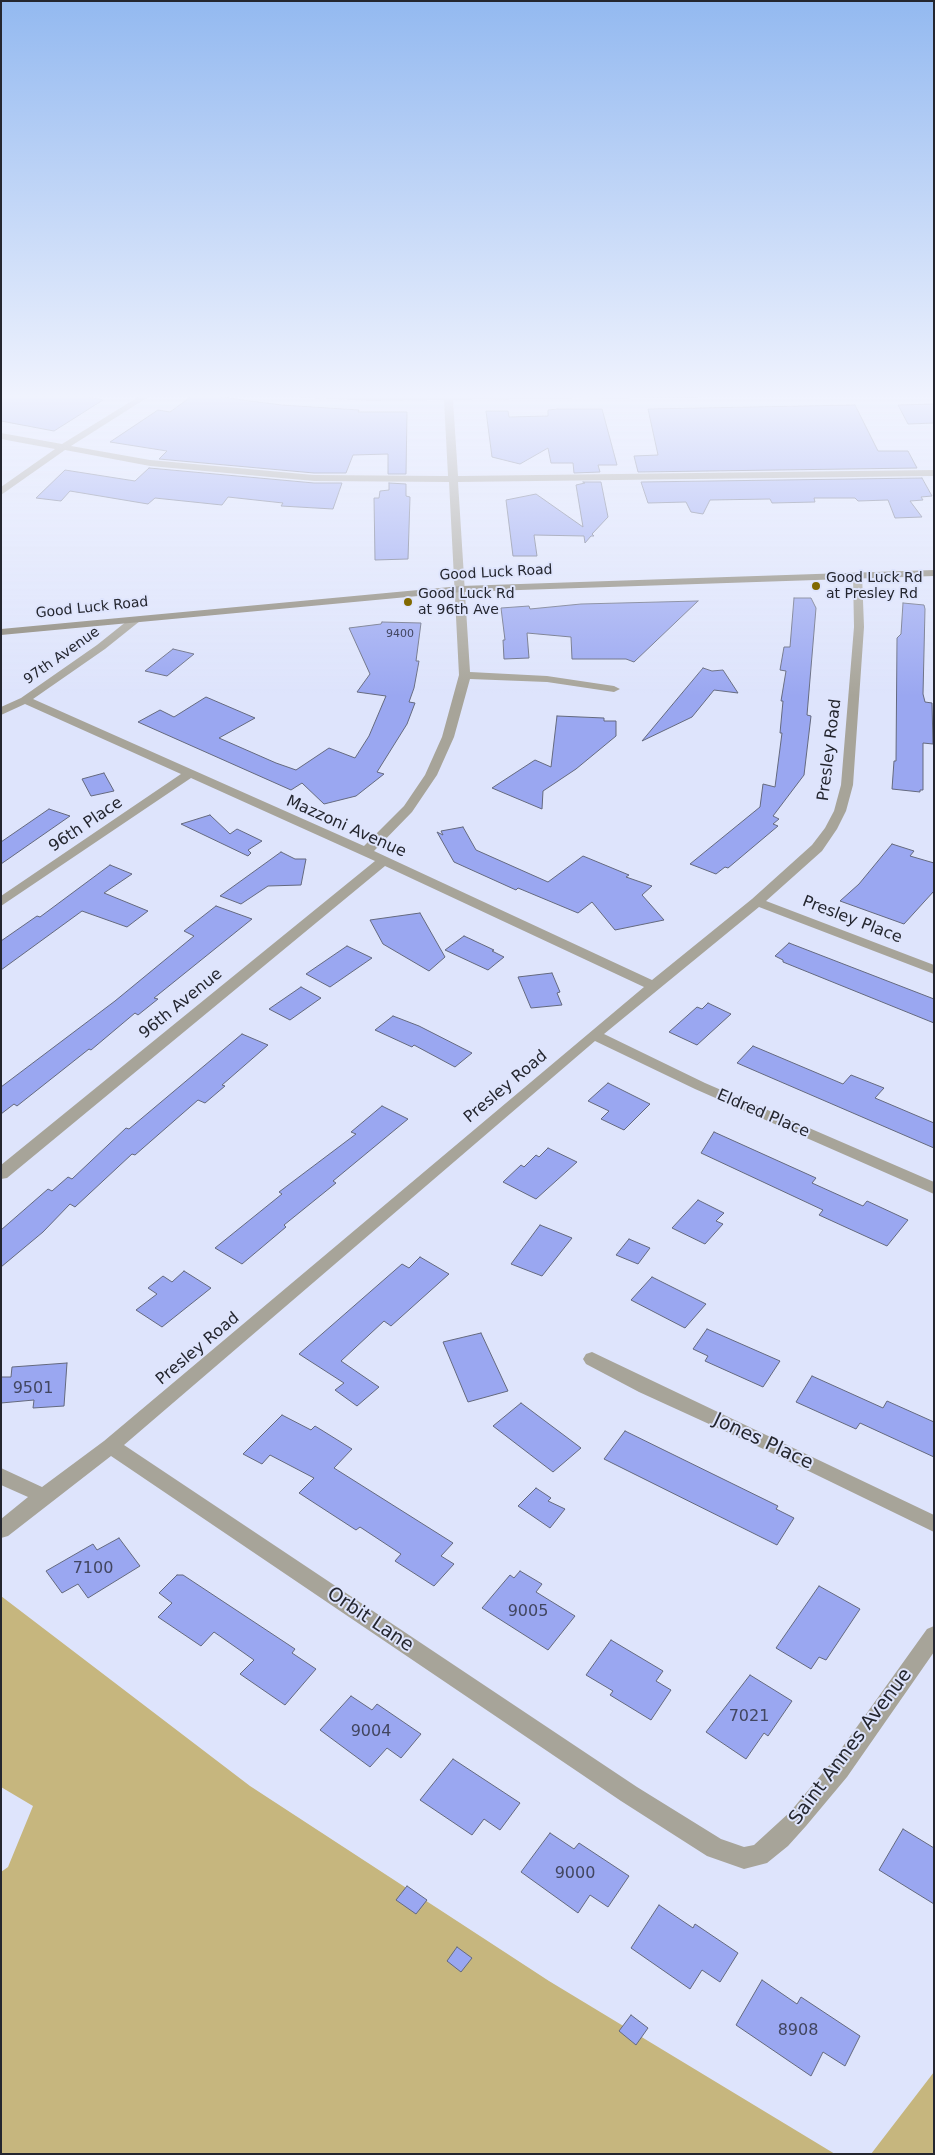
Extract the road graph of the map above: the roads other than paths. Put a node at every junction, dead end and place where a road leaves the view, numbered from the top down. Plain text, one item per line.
1 (454, 495) edge
2 (934, 573) edge
3 (858, 576) junction
4 (461, 589) junction
5 (136, 618) junction
6 (1, 632) edge
7 (465, 675) junction
8 (614, 690) dead end
9 (25, 700) junction
10 (1, 712) edge
11 (189, 774) junction
12 (366, 852) junction
13 (383, 861) junction
14 (1, 902) edge
15 (757, 902) junction
16 (934, 970) edge
17 (653, 986) junction
18 (594, 1036) junction
19 (1, 1174) edge
20 (934, 1189) edge
21 (592, 1359) dead end
22 (112, 1446) junction
23 (1, 1476) edge
24 (43, 1496) junction
25 (934, 1524) edge
26 (1, 1530) edge
27 (934, 1635) edge
28 (629, 1794) joint

1 - 4 street
2 - 3 main road, Good Luck Road
3 - 4 main road, Good Luck Road
3 - 15 street, Presley Road
4 - 5 main road, Good Luck Road
4 - 7 street
5 - 6 main road, Good Luck Road
5 - 9 street, 97th Avenue
7 - 8 street
7 - 12 street
9 - 10 street, 97th Avenue
9 - 11 street, Mazzoni Avenue
11 - 12 street, Mazzoni Avenue
11 - 14 street, 96th Place
12 - 13 street, Mazzoni Avenue
13 - 17 street, Mazzoni Avenue
13 - 19 street, 96th Avenue
15 - 16 street, Presley Place
15 - 17 street, Presley Road
17 - 18 street, Presley Road
18 - 20 street, Eldred Place
18 - 22 street, Presley Road
21 - 25 street, Jones Place
22 - 24 street, Presley Road
22 - 28 street, Orbit Lane
23 - 24 street
24 - 26 street, Presley Road
27 - 28 street, Saint Annes Avenue

